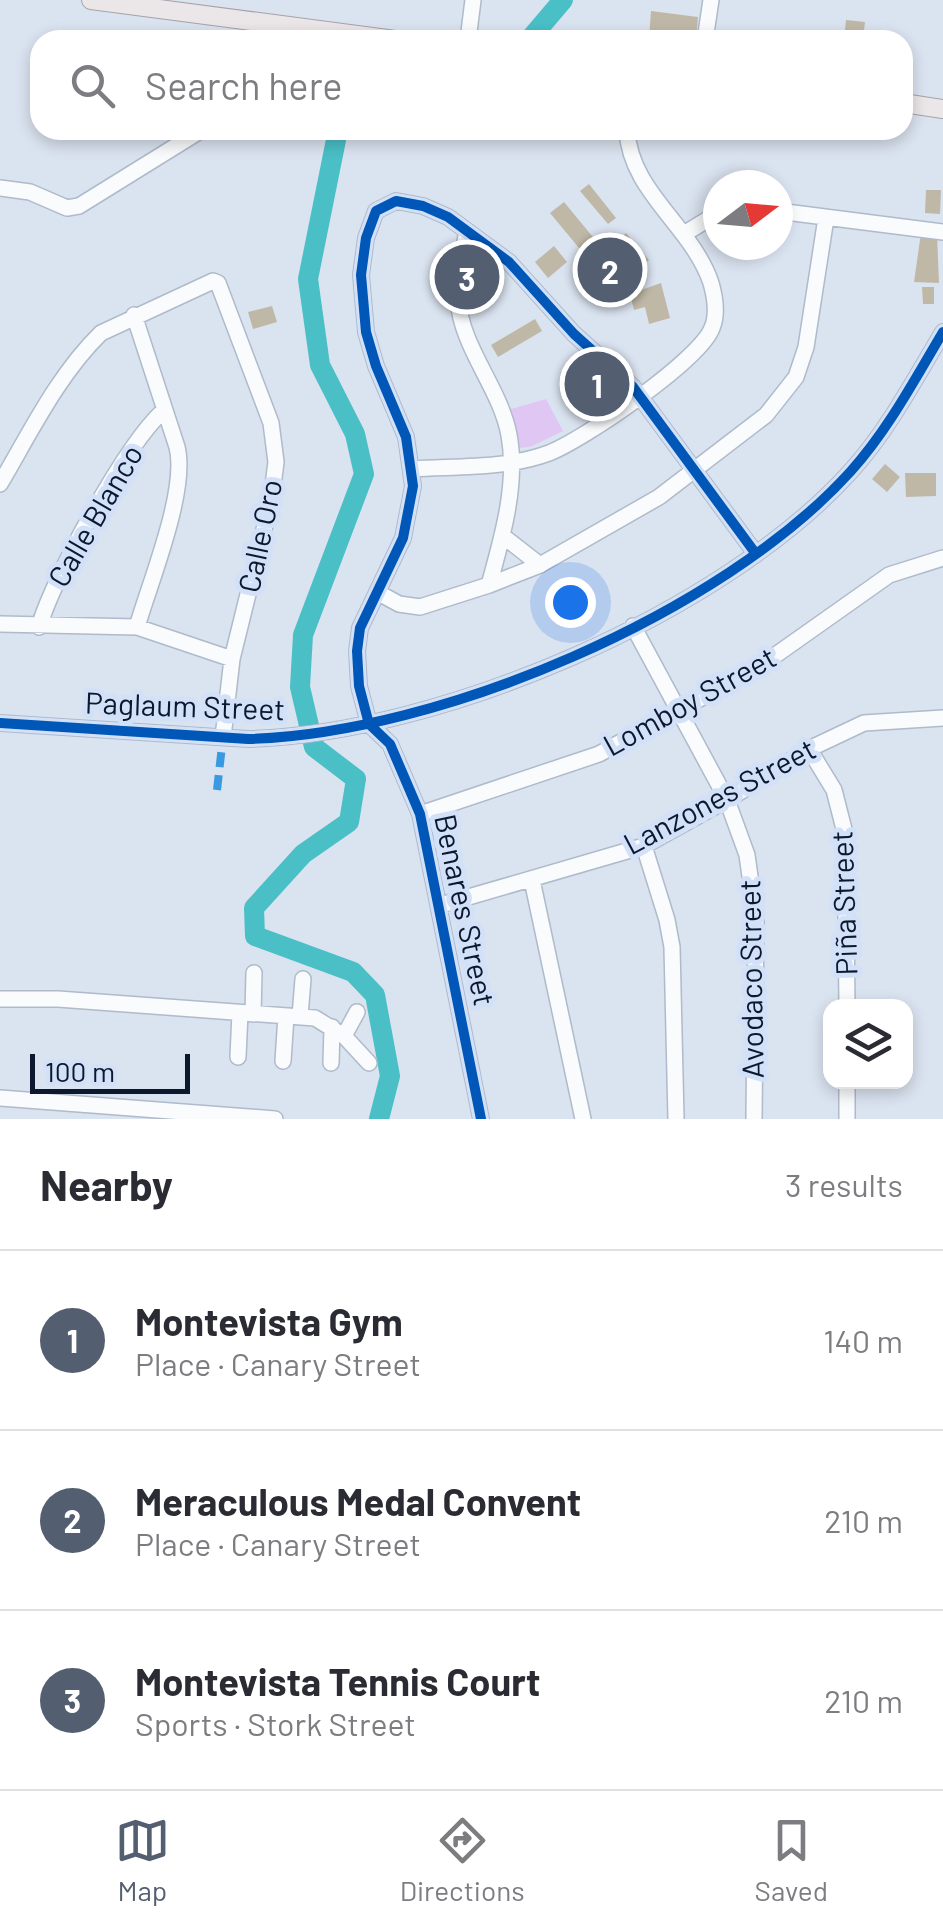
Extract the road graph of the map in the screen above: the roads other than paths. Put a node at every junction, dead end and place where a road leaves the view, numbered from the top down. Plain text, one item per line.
1 (91, 0) edge
2 (474, 0) edge
3 (711, 0) edge
4 (272, 30) edge
5 (470, 30) edge
6 (706, 30) edge
7 (913, 104) edge
8 (943, 109) edge
9 (185, 140) edge
10 (628, 140) edge
11 (0, 188) edge
12 (793, 213) edge
13 (826, 218) junction
14 (703, 222) edge
15 (467, 231) junction
16 (943, 232) edge
17 (684, 234) junction
18 (134, 316) junction
19 (943, 332) edge
20 (640, 395) junction
21 (164, 411) junction
22 (512, 462) junction
23 (412, 468) junction
24 (697, 470) junction
25 (0, 484) edge
26 (502, 536) junction
27 (756, 554) junction
28 (943, 558) edge
29 (540, 565) junction
30 (489, 585) junction
31 (377, 592) junction
32 (0, 624) edge
33 (633, 626) junction
34 (39, 627) junction
35 (136, 627) junction
36 (232, 659) junction
37 (680, 712) junction
38 (943, 718) edge
39 (0, 722) edge
40 (369, 724) junction
41 (223, 737) junction
42 (809, 749) junction
43 (727, 800) junction
44 (420, 814) junction
45 (644, 846) junction
46 (532, 880) junction
47 (441, 906) junction
48 (254, 973) dead end
49 (303, 979) dead end
50 (847, 999) edge
51 (0, 1000) edge
52 (358, 1012) dead end
53 (246, 1014) junction
54 (293, 1016) junction
55 (338, 1031) junction
56 (238, 1057) dead end
57 (283, 1062) dead end
58 (331, 1064) dead end
59 (369, 1064) dead end
60 (847, 1089) edge
61 (0, 1098) edge
62 (64, 1111) edge
63 (140, 1113) edge
64 (275, 1119) edge
65 (481, 1119) edge
66 (583, 1119) edge
67 (676, 1119) edge
68 (754, 1119) edge
69 (847, 1119) edge

1 - 4 main road
2 - 5 street
3 - 6 street
7 - 8 main road
9 - 11 street
10 - 17 street
12 - 13 street
13 - 16 street
13 - 24 street
14 - 17 street
15 - 20 street
15 - 22 street
15 - 23 street
17 - 20 street
18 - 21 street
18 - 25 street
18 - 36 street, Calle Oro
19 - 27 street, Paglaum Street
20 - 22 street
20 - 24 street
21 - 34 street, Calle Blanco
21 - 35 street
22 - 23 street
22 - 26 street
23 - 31 street
24 - 27 street
24 - 29 street
26 - 29 street
26 - 30 street
27 - 33 street, Paglaum Street
28 - 37 street, Lomboy Street
29 - 30 street
30 - 31 street
31 - 40 street
32 - 34 street
33 - 37 street, Avodaco Street
33 - 40 street, Paglaum Street
34 - 35 street
35 - 36 street
36 - 41 street, Calle Oro
37 - 43 street, Avodaco Street
37 - 44 street, Lomboy Street
38 - 42 street, Lanzones Street
39 - 41 street, Paglaum Street
40 - 41 street, Paglaum Street
40 - 44 street, Benares Street
42 - 43 street, Lanzones Street
42 - 50 street, Piña Street
43 - 45 street, Lanzones Street
43 - 68 street, Avodaco Street
44 - 47 street, Benares Street
45 - 46 street, Lanzones Street
45 - 67 street
46 - 47 street, Lanzones Street
46 - 66 street
47 - 65 street, Benares Street
48 - 53 street
49 - 54 street
51 - 53 street
52 - 55 street
53 - 54 street
53 - 56 street
54 - 55 street
54 - 57 street
55 - 58 street
55 - 59 street
60 - 69 street
61 - 62 street
62 - 63 street
63 - 64 street

